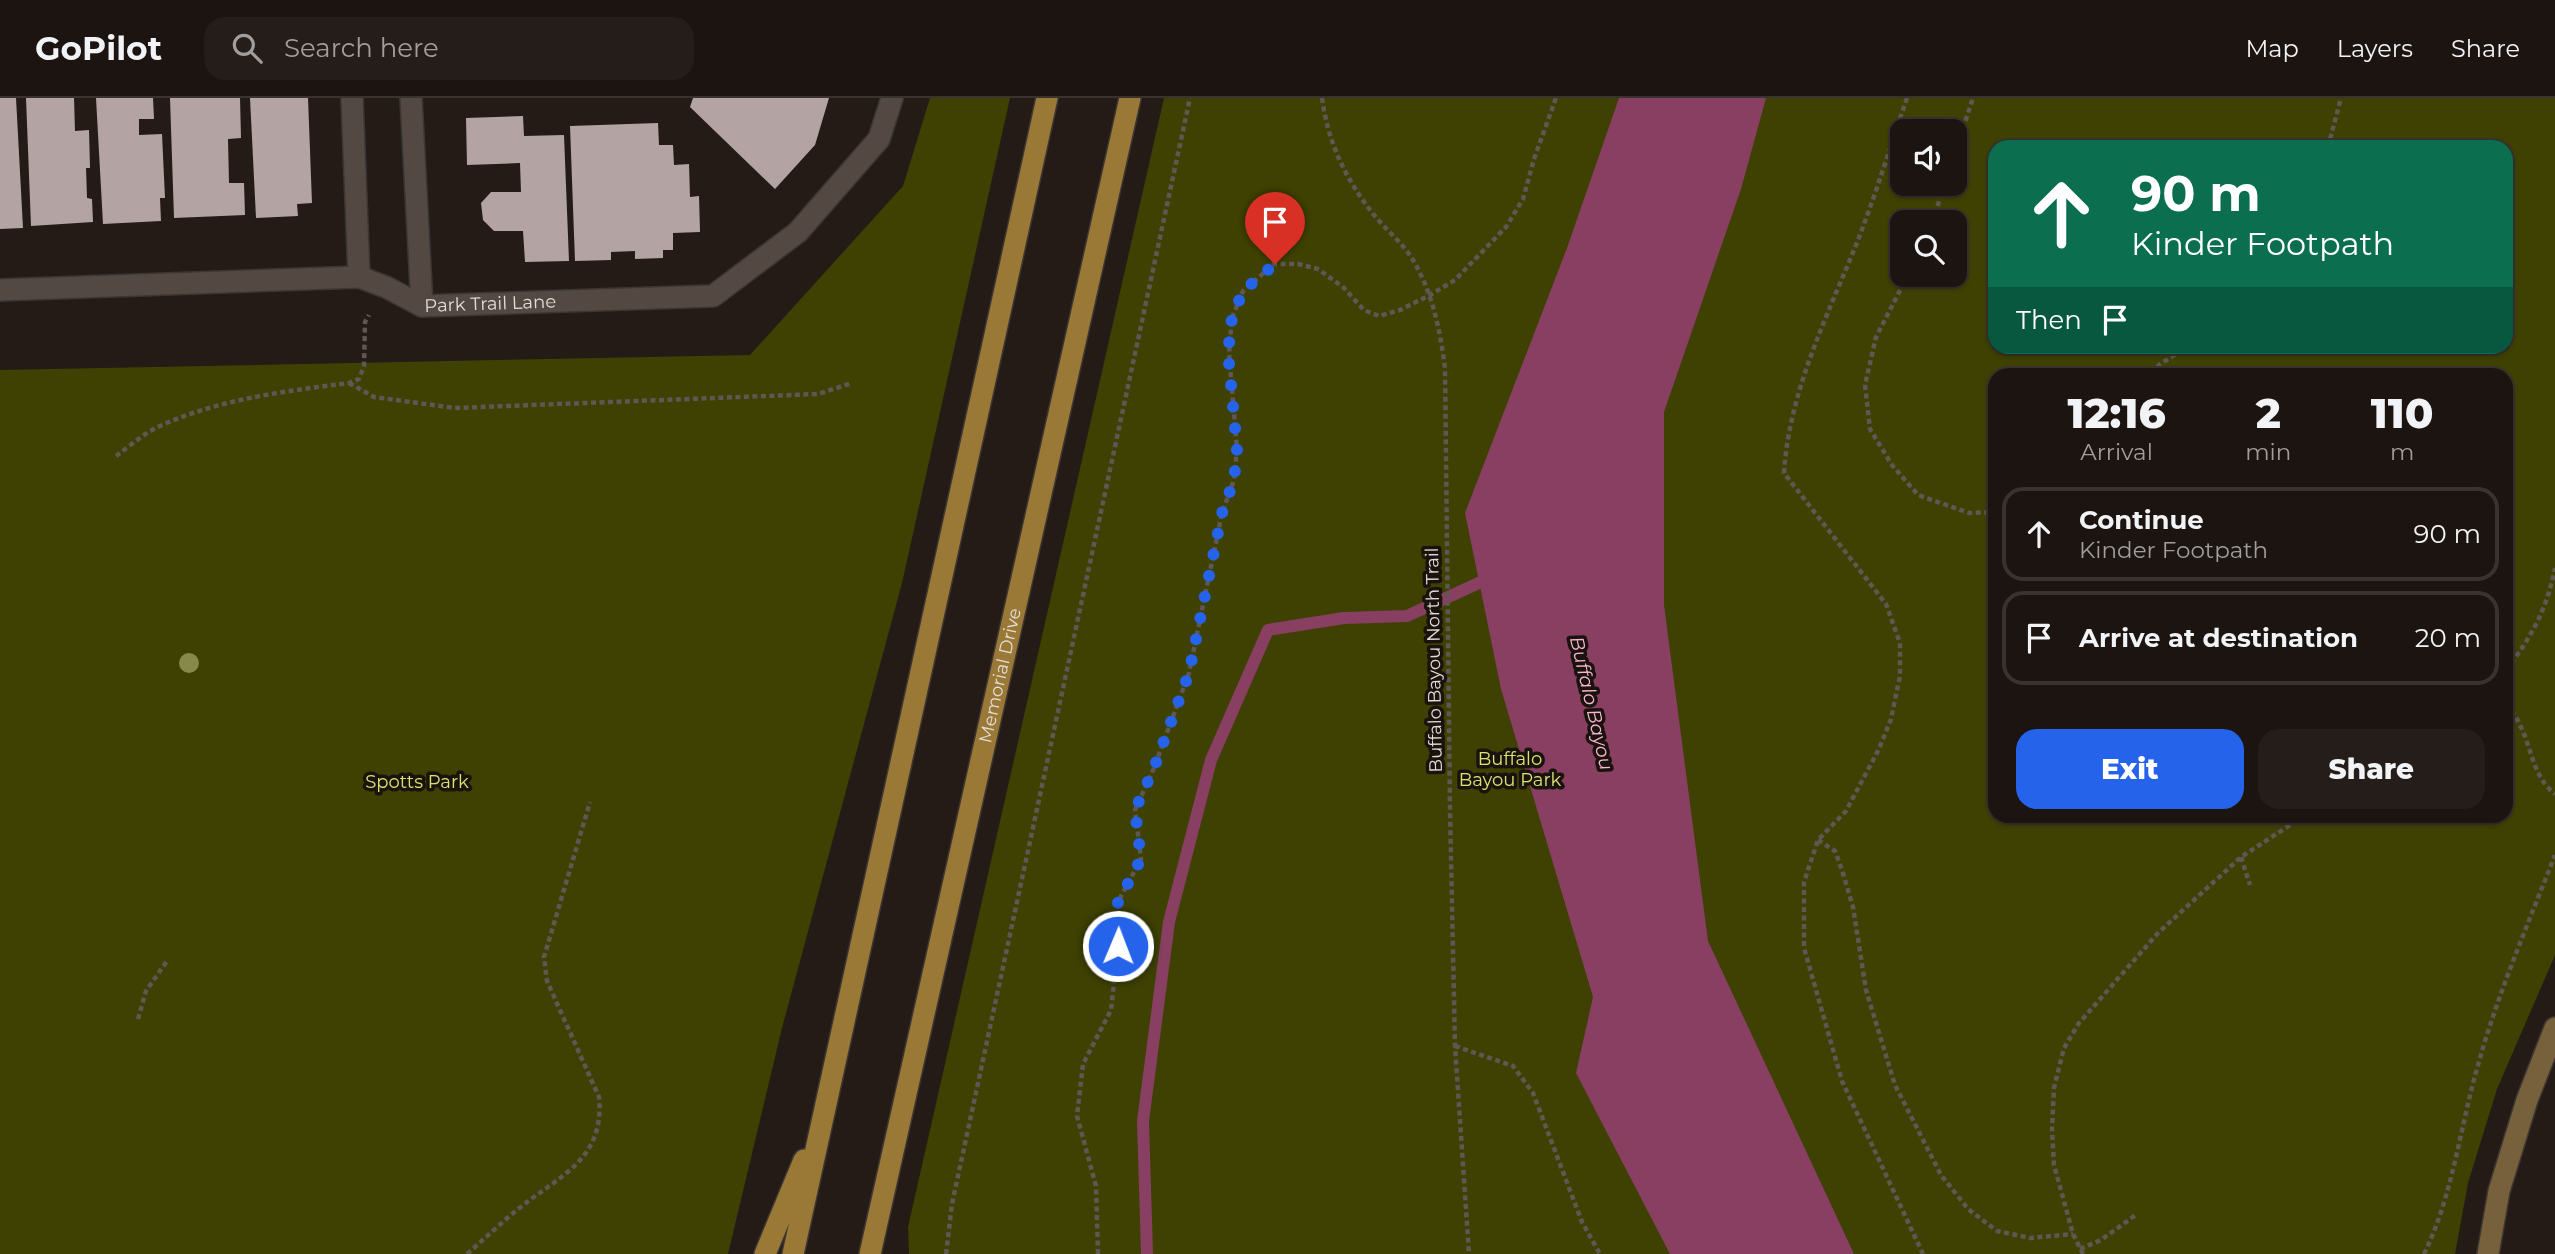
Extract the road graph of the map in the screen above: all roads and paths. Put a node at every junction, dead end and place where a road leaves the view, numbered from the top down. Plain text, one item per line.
1 (352, 98) edge
2 (411, 98) edge
3 (892, 98) edge
4 (1047, 98) edge
5 (1130, 98) edge
6 (1190, 98) edge
7 (1322, 98) edge
8 (1556, 98) edge
9 (1907, 98) edge
10 (1973, 98) edge
11 (2341, 98) edge
12 (1966, 119) edge
13 (2330, 140) edge
14 (359, 277) junction
15 (386, 287) junction
16 (1902, 287) edge
17 (0, 290) edge
18 (1430, 295) junction
19 (422, 306) junction
20 (2176, 354) edge
21 (2157, 368) edge
22 (349, 383) junction
23 (852, 383) dead end
24 (116, 456) dead end
25 (1988, 512) edge
26 (2555, 568) edge
27 (2513, 661) edge
28 (2513, 714) edge
29 (2555, 794) edge
30 (590, 802) dead end
31 (2293, 823) edge
32 (1818, 839) junction
33 (2555, 855) edge
34 (2241, 857) junction
35 (2250, 885) dead end
36 (167, 961) dead end
37 (138, 1019) dead end
38 (2555, 1028) edge
39 (1455, 1046) junction
40 (823, 1113) junction
41 (2137, 1214) dead end
42 (876, 1224) junction
43 (2073, 1234) junction
44 (2081, 1252) edge
45 (467, 1254) edge
46 (765, 1254) edge
47 (793, 1254) edge
48 (870, 1254) edge
49 (876, 1254) edge
50 (946, 1254) edge
51 (1098, 1254) edge
52 (1469, 1254) edge
53 (1600, 1254) edge
54 (1923, 1254) edge
55 (2424, 1254) edge
56 (2488, 1254) edge

1 - 14 street
2 - 19 street
3 - 19 street, Park Trail Lane
4 - 40 main road
5 - 42 main road, Memorial Drive
6 - 50 path
7 - 18 path, Buffalo Bayou North Trail
8 - 18 path
9 - 32 path
10 - 12 path
11 - 13 path
14 - 15 street, Park Trail Lane
14 - 17 street, Park Trail Lane
15 - 19 street, Park Trail Lane
15 - 22 path
16 - 25 path
18 - 39 path, Buffalo Bayou North Trail
18 - 51 path
20 - 21 path
22 - 23 path
22 - 24 path
26 - 27 path
28 - 29 path
30 - 45 path
31 - 34 path
32 - 43 path
32 - 54 path
33 - 55 path
34 - 35 path
34 - 43 path
36 - 37 path
38 - 56 street
39 - 52 path, Buffalo Bayou North Trail
39 - 53 path
40 - 46 main road
40 - 47 main road
41 - 44 path
42 - 48 main road, Memorial Drive
42 - 49 main road
43 - 44 path

